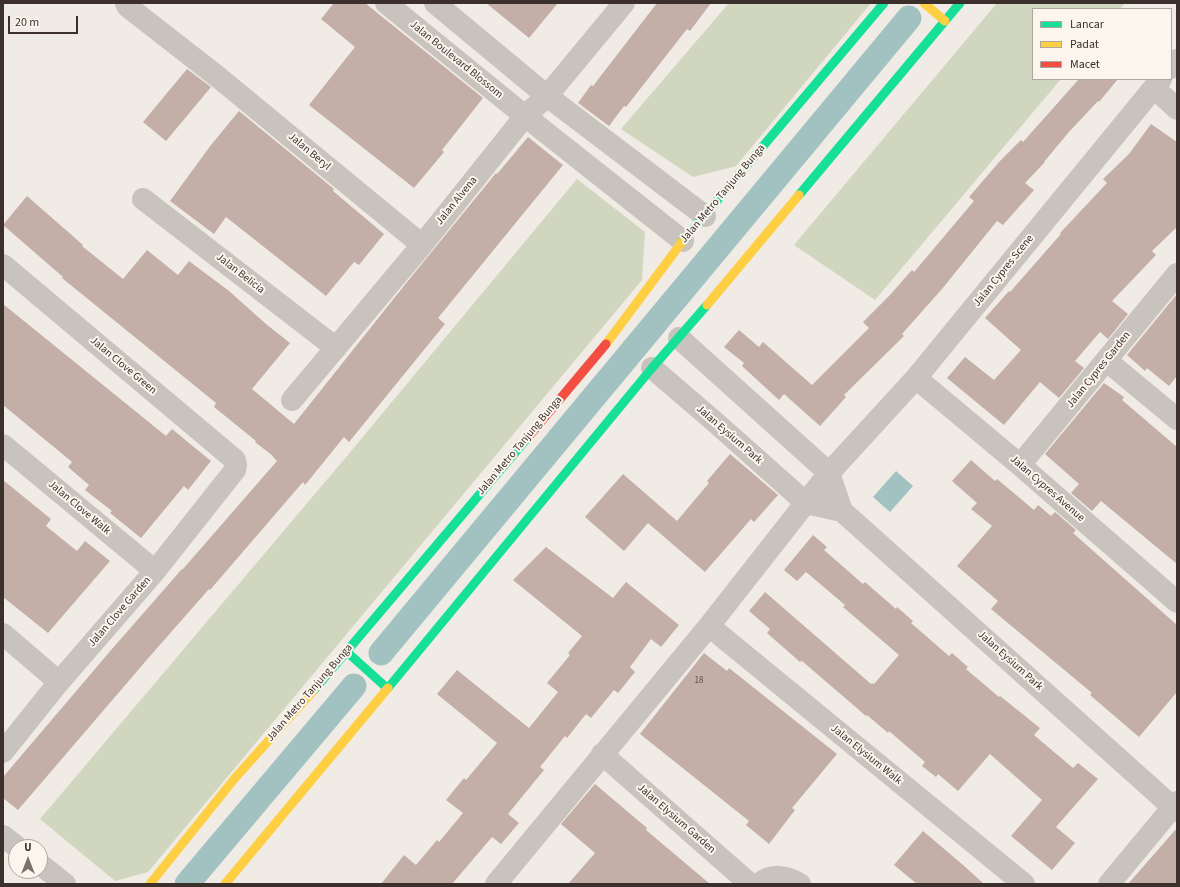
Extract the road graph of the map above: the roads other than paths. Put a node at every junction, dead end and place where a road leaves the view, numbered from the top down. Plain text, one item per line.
1 (126, 3) edge
2 (386, 3) edge
3 (435, 3) edge
4 (624, 3) edge
5 (884, 3) edge
6 (924, 3) edge
7 (960, 3) edge
8 (945, 21) junction
9 (1158, 84) edge
10 (547, 96) junction
11 (1177, 109) edge
12 (525, 116) junction
13 (143, 199) dead end
14 (705, 216) junction
15 (683, 241) junction
16 (422, 245) junction
17 (3, 265) edge
18 (1177, 274) edge
19 (679, 338) junction
20 (336, 348) junction
21 (1107, 361) junction
22 (652, 368) junction
23 (916, 378) junction
24 (292, 400) dead end
25 (1177, 419) edge
26 (3, 445) edge
27 (1020, 466) junction
28 (235, 470) joint
29 (829, 473) junction
30 (806, 503) junction
31 (842, 511) junction
32 (155, 571) junction
33 (1177, 602) edge
34 (709, 626) junction
35 (3, 634) edge
36 (347, 652) junction
37 (59, 682) junction
38 (387, 688) junction
39 (3, 752) edge
40 (602, 754) junction
41 (1176, 807) edge
42 (48, 870) edge
43 (65, 884) edge
44 (150, 884) edge
45 (225, 884) edge
46 (496, 884) edge
47 (750, 884) edge
48 (759, 884) edge
49 (800, 884) edge
50 (1024, 884) edge
51 (1109, 884) edge

1 - 16 street, Jalan Beryl
2 - 12 street, Jalan Boulevard Blossom
3 - 10 street
4 - 10 street, Jalan Alvena
5 - 14 main road, Jalan Metro Tanjung Bunga
6 - 8 main road
7 - 8 main road
8 - 19 main road
9 - 11 street, Jalan Cypres Scene
9 - 23 street, Jalan Cypres Scene
10 - 12 street, Jalan Alvena
10 - 14 street
12 - 15 street, Jalan Boulevard Blossom
12 - 16 street, Jalan Alvena
13 - 20 street, Jalan Belicia
14 - 15 main road, Jalan Metro Tanjung Bunga
15 - 36 main road, Jalan Metro Tanjung Bunga
16 - 20 street, Jalan Alvena
17 - 28 street, Jalan Clove Green
18 - 21 street, Jalan Cypres Garden
19 - 22 main road
19 - 29 street
20 - 24 street, Jalan Alvena
21 - 25 street
21 - 27 street, Jalan Cypres Garden
22 - 30 street, Jalan Eysium Park
22 - 38 main road
23 - 27 street, Jalan Cypres Avenue
23 - 29 street, Jalan Cypres Scene
26 - 32 street, Jalan Clove Walk
27 - 33 street, Jalan Cypres Avenue
28 - 32 street, Jalan Clove Garden
29 - 30 street, Jalan Cypres Scene
29 - 31 street
30 - 31 street
30 - 34 street, Jalan Cypres Scene
31 - 41 street, Jalan Eysium Park
32 - 37 street, Jalan Clove Garden
34 - 40 street, Jalan Cypres Scene
34 - 50 street, Jalan Elysium Walk
35 - 37 street
36 - 38 main road
36 - 44 main road, Jalan Metro Tanjung Bunga
37 - 39 street, Jalan Clove Garden
38 - 45 main road
40 - 46 street, Jalan Cypres Scene
40 - 47 street, Jalan Elysium Garden
41 - 51 street
42 - 43 street
48 - 49 street

